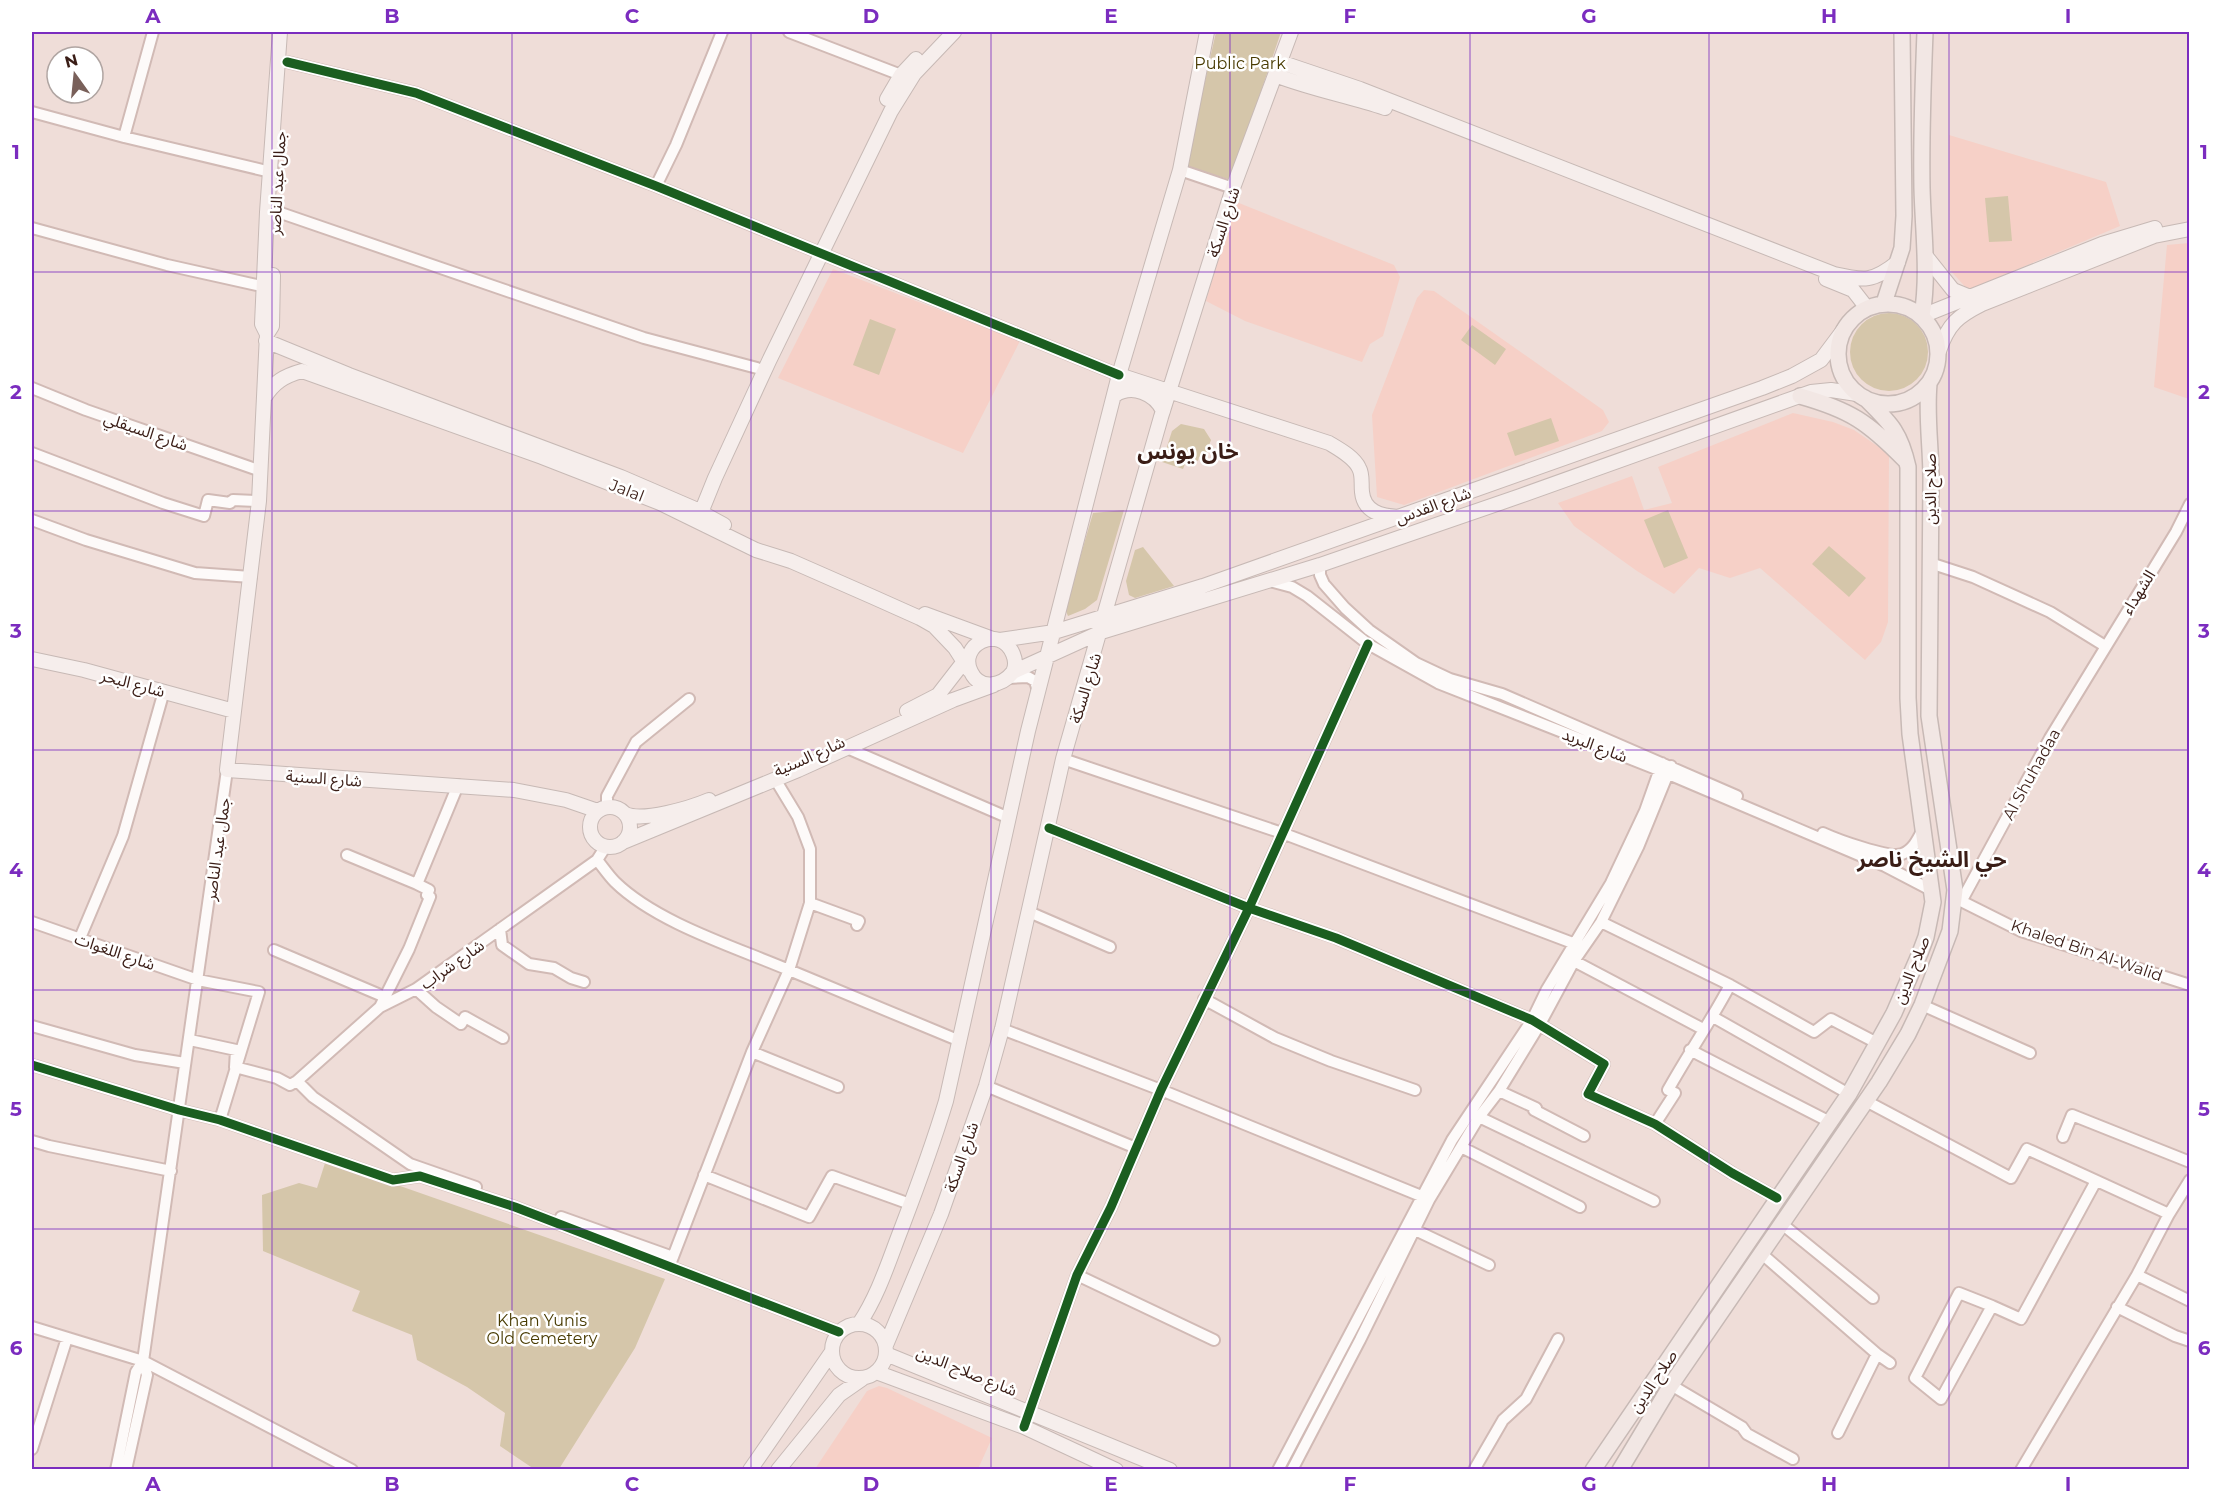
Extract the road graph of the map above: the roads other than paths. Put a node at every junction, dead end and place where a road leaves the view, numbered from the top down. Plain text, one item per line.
1 (153, 32) edge
2 (280, 32) edge
3 (289, 32) edge
4 (722, 32) edge
5 (789, 32) edge
6 (942, 32) edge
7 (954, 32) edge
8 (1207, 32) edge
9 (1291, 32) edge
10 (1902, 32) edge
11 (1925, 32) edge
12 (287, 62) junction
13 (1280, 62) junction
14 (901, 75) junction
15 (1275, 75) junction
16 (32, 112) edge
17 (124, 137) junction
18 (1180, 170) junction
19 (272, 172) junction
20 (656, 186) junction
21 (1233, 188) junction
22 (275, 211) junction
23 (2190, 220) edge
24 (32, 228) edge
25 (2190, 229) edge
26 (818, 252) junction
27 (1925, 255) junction
28 (1898, 262) junction
29 (268, 288) junction
30 (1970, 297) junction
31 (1884, 303) junction
32 (1867, 308) junction
33 (1922, 316) junction
34 (1845, 328) junction
35 (266, 337) junction
36 (1939, 351) junction
37 (757, 368) junction
38 (1119, 375) junction
39 (1929, 384) junction
40 (32, 388) edge
41 (1170, 390) junction
42 (1115, 395) junction
43 (1800, 396) junction
44 (1861, 396) junction
45 (264, 398) junction
46 (1163, 411) junction
47 (32, 453) edge
48 (1907, 461) junction
49 (261, 471) junction
50 (259, 501) junction
51 (2190, 504) edge
52 (695, 515) junction
53 (1400, 518) junction
54 (32, 520) edge
55 (1930, 563) junction
56 (1320, 566) junction
57 (251, 577) junction
58 (1270, 581) junction
59 (1930, 590) junction
60 (1909, 592) junction
61 (1105, 617) junction
62 (1054, 632) junction
63 (1101, 632) junction
64 (997, 639) junction
65 (1368, 645) junction
66 (2105, 646) junction
67 (1048, 655) junction
68 (32, 658) edge
69 (968, 662) junction
70 (1010, 675) junction
71 (2086, 681) joint
72 (995, 685) junction
73 (164, 691) junction
74 (1039, 693) junction
75 (690, 699) dead end
76 (234, 711) junction
77 (848, 748) junction
78 (1063, 759) junction
79 (1665, 768) junction
80 (227, 770) junction
81 (775, 779) junction
82 (458, 785) junction
83 (602, 809) junction
84 (625, 814) junction
85 (1008, 819) junction
86 (1049, 828) junction
87 (1924, 829) junction
88 (1282, 833) junction
89 (623, 842) junction
90 (606, 846) junction
91 (347, 855) dead end
92 (597, 860) junction
93 (417, 884) junction
94 (1931, 890) junction
95 (1958, 899) junction
96 (810, 903) junction
97 (1249, 908) junction
98 (1029, 912) junction
99 (32, 922) edge
100 (1601, 922) junction
101 (856, 925) dead end
102 (500, 929) junction
103 (80, 938) junction
104 (1579, 946) junction
105 (1110, 947) dead end
106 (274, 950) dead end
107 (1574, 961) junction
108 (789, 970) junction
109 (198, 980) junction
110 (584, 982) dead end
111 (1730, 985) junction
112 (2190, 985) edge
113 (416, 989) junction
114 (385, 997) junction
115 (1204, 999) junction
116 (1922, 1005) junction
117 (380, 1007) junction
118 (1713, 1017) junction
119 (1536, 1022) junction
120 (32, 1026) edge
121 (1002, 1029) junction
122 (1703, 1029) junction
123 (503, 1038) dead end
124 (190, 1040) junction
125 (960, 1041) junction
126 (1877, 1043) junction
127 (1690, 1050) junction
128 (752, 1052) junction
129 (2030, 1053) dead end
130 (185, 1063) junction
131 (32, 1065) edge
132 (235, 1067) junction
133 (297, 1081) junction
134 (986, 1086) junction
135 (838, 1087) dead end
136 (1161, 1090) junction
137 (1415, 1090) dead end
138 (1499, 1091) junction
139 (1849, 1094) junction
140 (1866, 1101) junction
141 (179, 1110) junction
142 (1479, 1117) junction
143 (220, 1120) junction
144 (1830, 1122) junction
145 (1655, 1124) junction
146 (1584, 1136) dead end
147 (2063, 1137) dead end
148 (32, 1141) edge
149 (1461, 1147) junction
150 (1136, 1148) junction
151 (2190, 1162) edge
152 (171, 1171) junction
153 (704, 1175) junction
154 (2096, 1180) junction
155 (2190, 1180) edge
156 (1426, 1198) junction
157 (1654, 1201) dead end
158 (910, 1204) junction
159 (1773, 1204) junction
160 (1580, 1207) dead end
161 (2169, 1214) junction
162 (1781, 1226) junction
163 (1415, 1230) junction
164 (1762, 1254) junction
165 (671, 1261) junction
166 (1489, 1265) dead end
167 (1077, 1275) junction
168 (2137, 1275) junction
169 (1873, 1298) dead end
170 (2190, 1301) edge
171 (1992, 1306) junction
172 (2117, 1306) junction
173 (859, 1324) junction
174 (32, 1327) edge
175 (839, 1332) junction
176 (67, 1338) junction
177 (1558, 1339) dead end
178 (1215, 1340) dead end
179 (2190, 1341) edge
180 (886, 1349) junction
181 (831, 1353) junction
182 (1877, 1354) junction
183 (143, 1361) junction
184 (1890, 1363) dead end
185 (876, 1372) junction
186 (862, 1378) junction
187 (1671, 1385) junction
188 (1030, 1412) junction
189 (1024, 1427) junction
190 (1838, 1433) dead end
191 (32, 1449) edge
192 (1793, 1459) dead end
193 (116, 1470) edge
194 (126, 1470) edge
195 (352, 1470) edge
196 (750, 1470) edge
197 (778, 1470) edge
198 (1116, 1470) edge
199 (1170, 1470) edge
200 (1278, 1470) edge
201 (1293, 1470) edge
202 (1474, 1470) edge
203 (1593, 1470) edge
204 (1620, 1470) edge
205 (2021, 1470) edge

1 - 17 street
2 - 19 main road, جمال عبد الناصر
3 - 12 main road, جمال عبد الناصر
4 - 20 street
5 - 14 street
6 - 14 main road
7 - 26 main road
8 - 18 main road, شارع السكة
9 - 13 main road, شارع السكة
10 - 28 highway
11 - 27 highway
12 - 19 main road, جمال عبد الناصر
12 - 20 street
13 - 15 main road, شارع السكة
13 - 28 main road
14 - 26 main road
15 - 21 main road, شارع السكة
15 - 32 main road
16 - 17 street
17 - 19 street
18 - 21 street
18 - 38 main road, شارع السكة
19 - 22 main road, جمال عبد الناصر
19 - 29 main road, جمال عبد الناصر
20 - 26 street
21 - 41 main road, شارع السكة
22 - 29 main road, جمال عبد الناصر
22 - 37 street
23 - 30 main road
24 - 29 street
25 - 36 main road
26 - 37 main road
26 - 38 street
26 - 52 main road
27 - 30 main road
27 - 33 highway
28 - 31 highway
29 - 35 main road, جمال عبد الناصر
30 - 33 main road
31 - 32 highway
31 - 33 highway
32 - 34 highway
33 - 36 highway
34 - 44 highway
34 - 53 main road, شارع القدس
35 - 45 main road, جمال عبد الناصر
35 - 52 main road, Jalal
36 - 39 highway
37 - 52 main road
38 - 41 main road
38 - 42 main road, شارع السكة
39 - 44 highway
39 - 55 highway, صلاح الدين
40 - 49 street, شارع السيقلي
41 - 46 main road, شارع السكة
41 - 53 main road
42 - 46 main road
42 - 62 main road, شارع السكة
43 - 44 main road, شارع القدس
43 - 48 highway
43 - 56 main road, شارع القدس
44 - 48 highway, صلاح الدين
45 - 49 main road, جمال عبد الناصر
45 - 52 main road, Jalal
46 - 61 main road, شارع السكة
47 - 50 street
48 - 60 highway, صلاح الدين
49 - 50 main road, جمال عبد الناصر
50 - 57 main road, جمال عبد الناصر
51 - 66 street, الشهداء
52 - 64 main road, Jalal
52 - 69 main road, Jalal
53 - 61 main road, شارع القدس
54 - 57 street
55 - 59 highway, صلاح الدين
55 - 66 street
56 - 58 main road, شارع القدس
56 - 79 street, شارع البريد
57 - 76 main road, جمال عبد الناصر
58 - 63 main road, شارع القدس
58 - 65 street, شارع البريد
59 - 60 highway
59 - 95 highway, صلاح الدين
60 - 87 highway, صلاح الدين
61 - 62 main road, شارع القدس
61 - 63 main road, شارع السكة
62 - 64 main road, شارع القدس
62 - 67 main road, شارع السكة
63 - 67 main road, شارع القدس
63 - 78 main road, شارع السكة
64 - 69 main road
64 - 70 main road
65 - 79 street, شارع البريد
65 - 88 street
66 - 71 street, الشهداء
67 - 70 main road, شارع القدس
67 - 74 main road, شارع السكة
68 - 73 main road, شارع البحر
69 - 72 main road
69 - 84 main road, شارع السنية
70 - 72 main road
70 - 74 street
71 - 95 street, Al Shuhadaa
72 - 77 main road, شارع السنية
73 - 76 main road, شارع البحر
73 - 103 street
74 - 85 main road, شارع السكة
75 - 83 street
76 - 80 main road, جمال عبد الناصر
77 - 81 main road, شارع السنية
77 - 85 street
78 - 86 main road, شارع السكة
78 - 88 street
79 - 87 street, شارع البريد
79 - 94 street, شارع البريد
79 - 100 street
79 - 104 street
80 - 82 main road, شارع السنية
80 - 109 street, جمال عبد الناصر
81 - 89 main road, شارع السنية
81 - 96 street
82 - 83 main road, شارع السنية
82 - 93 street
83 - 84 main road, شارع السنية
83 - 90 main road
84 - 89 main road
85 - 125 main road, شارع السكة
86 - 97 street
86 - 98 main road, شارع السكة
87 - 94 highway, صلاح الدين
88 - 97 street
88 - 104 street
89 - 90 main road, شارع السنية
90 - 92 street, شارع شراب
91 - 93 street
92 - 102 street, شارع شراب
92 - 108 street
93 - 114 street
94 - 126 highway, صلاح الدين
95 - 112 street, Khaled Bin Al-Walid
95 - 116 highway, صلاح الدين
96 - 101 street
96 - 108 street
97 - 115 street
97 - 119 street
98 - 105 street
98 - 121 main road, شارع السكة
99 - 103 street, شارع اللغوات
100 - 104 street
100 - 111 street
102 - 110 street
102 - 113 street, شارع شراب
103 - 109 street, شارع اللغوات
104 - 107 street
104 - 119 street
106 - 114 street
107 - 119 street
107 - 122 street
108 - 125 street
108 - 128 street
109 - 124 street, جمال عبد الناصر
109 - 132 street, شارع اللغوات
111 - 118 street
111 - 126 street
113 - 117 street, شارع شراب
113 - 123 street
114 - 117 street
115 - 136 street
115 - 137 street
116 - 129 street
116 - 140 highway, صلاح الدين
117 - 133 street, شارع شراب
118 - 122 street
118 - 139 street
119 - 138 street
119 - 145 street
119 - 156 street
120 - 130 street
121 - 134 main road, شارع السكة
121 - 136 street
122 - 127 street
124 - 130 street, جمال عبد الناصر
124 - 132 street
125 - 158 main road, شارع السكة
126 - 139 highway, صلاح الدين
127 - 144 street
127 - 145 street
128 - 135 street
128 - 153 street
130 - 141 street, جمال عبد الناصر
131 - 141 street
132 - 133 street
132 - 143 street
133 - 165 street
134 - 150 street
134 - 180 main road, شارع السكة
136 - 150 street
136 - 156 street
138 - 142 street
138 - 146 street
139 - 144 highway, صلاح الدين
140 - 154 street
140 - 162 highway, صلاح الدين
141 - 143 street
141 - 152 street, جمال عبد الناصر
142 - 149 street
142 - 157 street
143 - 165 street
144 - 159 highway, صلاح الدين
145 - 159 street
147 - 151 street
148 - 152 street
149 - 156 street
149 - 160 street
150 - 167 street
152 - 183 street, جمال عبد الناصر
153 - 158 street
153 - 165 street
154 - 161 street
154 - 171 street
155 - 161 street
156 - 163 street
156 - 200 street
158 - 173 main road, شارع السكة
159 - 162 highway
159 - 203 highway, صلاح الدين
161 - 168 street
162 - 164 highway, صلاح الدين
162 - 169 street
163 - 166 street
163 - 201 street
164 - 182 street
164 - 187 highway, صلاح الدين
165 - 175 street
167 - 178 street
167 - 188 street
168 - 170 street
168 - 172 street
171 - 171 street
172 - 179 street
172 - 205 street
173 - 175 main road
173 - 180 main road
174 - 176 street
175 - 181 main road
176 - 183 street
176 - 191 street
177 - 202 street
180 - 185 main road
180 - 188 main road, شارع صلاح الدين
181 - 186 main road
181 - 196 main road
182 - 184 street
182 - 190 street
183 - 193 street, جمال عبد الناصر
183 - 194 street, جمال عبد الناصر
183 - 195 street
185 - 186 main road
185 - 189 main road, شارع صلاح الدين
186 - 197 main road
187 - 192 street
187 - 204 highway, صلاح الدين
188 - 189 street
188 - 199 main road, شارع صلاح الدين
189 - 198 main road, شارع صلاح الدين

